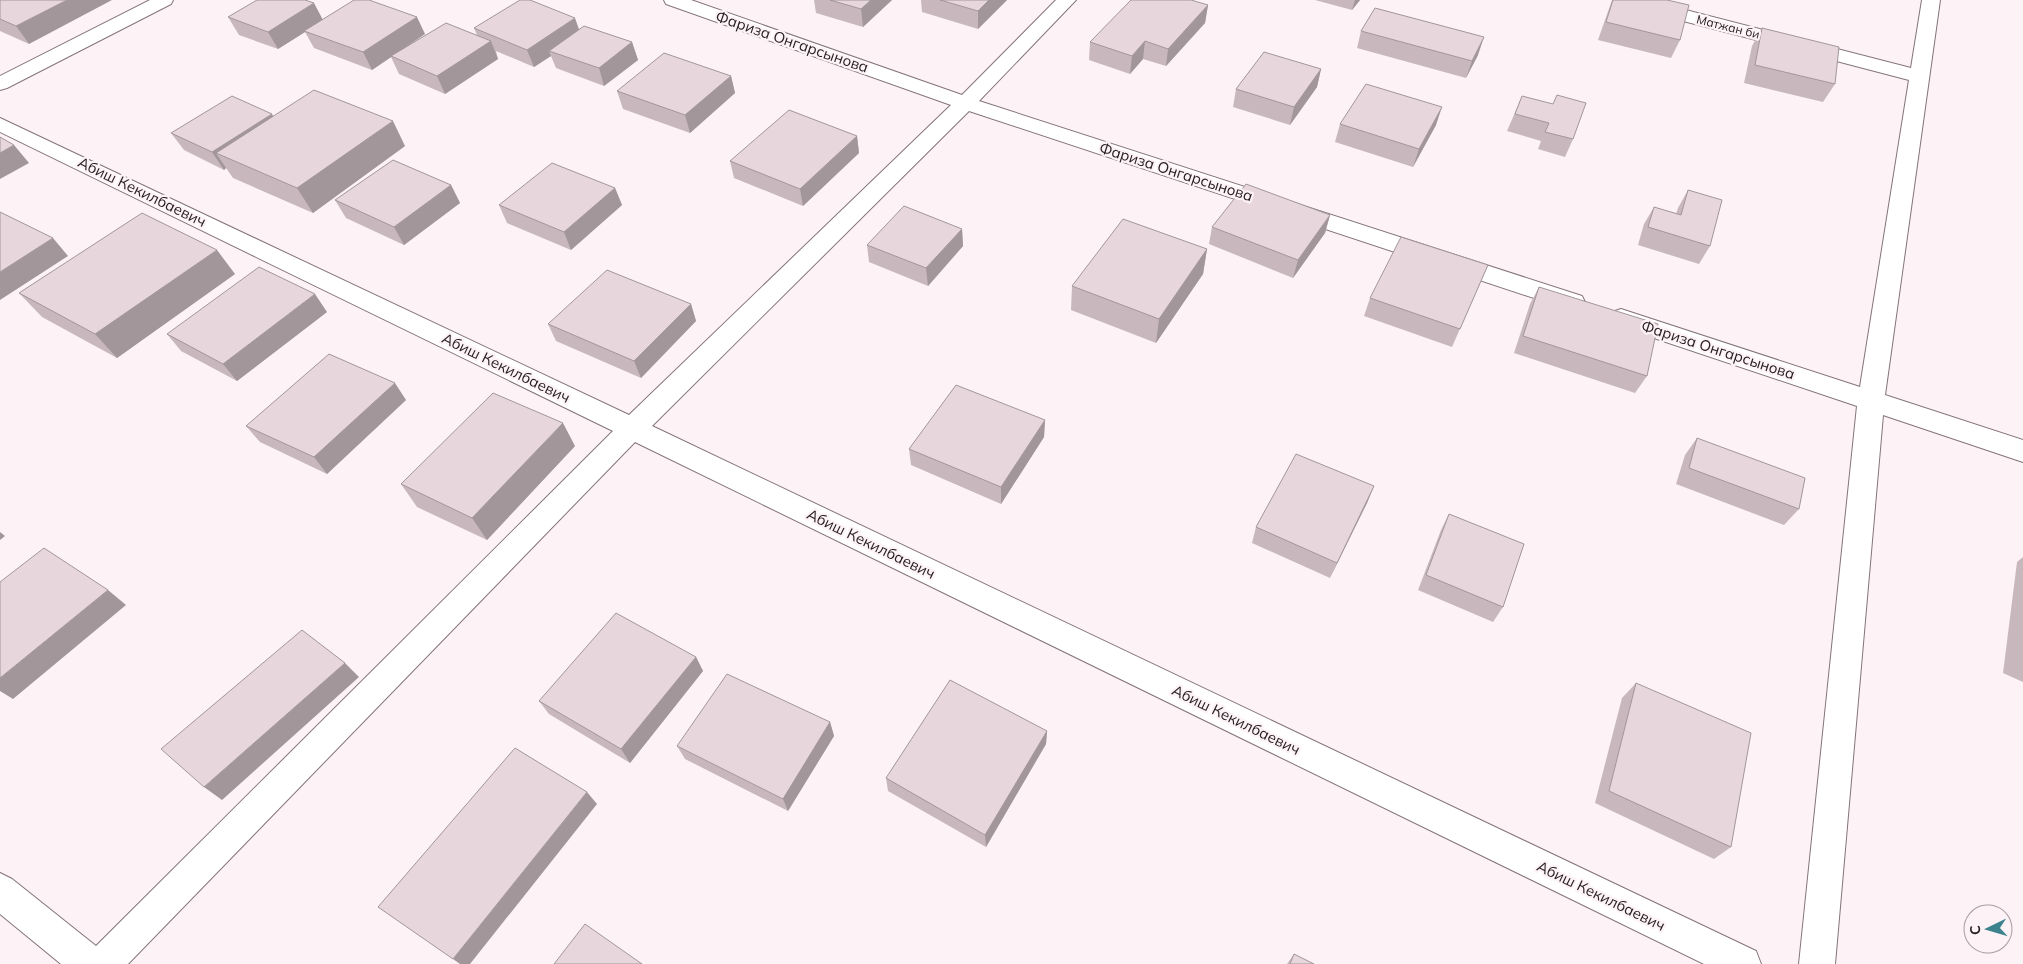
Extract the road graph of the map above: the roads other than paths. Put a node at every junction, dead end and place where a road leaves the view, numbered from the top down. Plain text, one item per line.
1 (164, 0) edge
2 (673, 0) edge
3 (1067, 0) edge
4 (1625, 0) edge
5 (1930, 0) edge
6 (1918, 76) junction
7 (0, 84) edge
8 (965, 103) junction
9 (0, 124) edge
10 (1872, 400) junction
11 (632, 429) junction
12 (2023, 451) edge
13 (0, 891) edge
14 (90, 964) edge
15 (103, 964) edge
16 (1743, 964) edge
17 (1817, 964) edge

1 - 7 street
2 - 8 street, Фариза Онгарсынова
3 - 8 street
4 - 6 street, Матжан би
5 - 6 street
6 - 10 street
8 - 10 street, Фариза Онгарсынова
8 - 11 street
9 - 11 street, Абиш Кекилбаевич
10 - 12 street, Фариза Онгарсынова
10 - 17 street
11 - 15 street
11 - 16 street, Абиш Кекилбаевич
13 - 14 street

